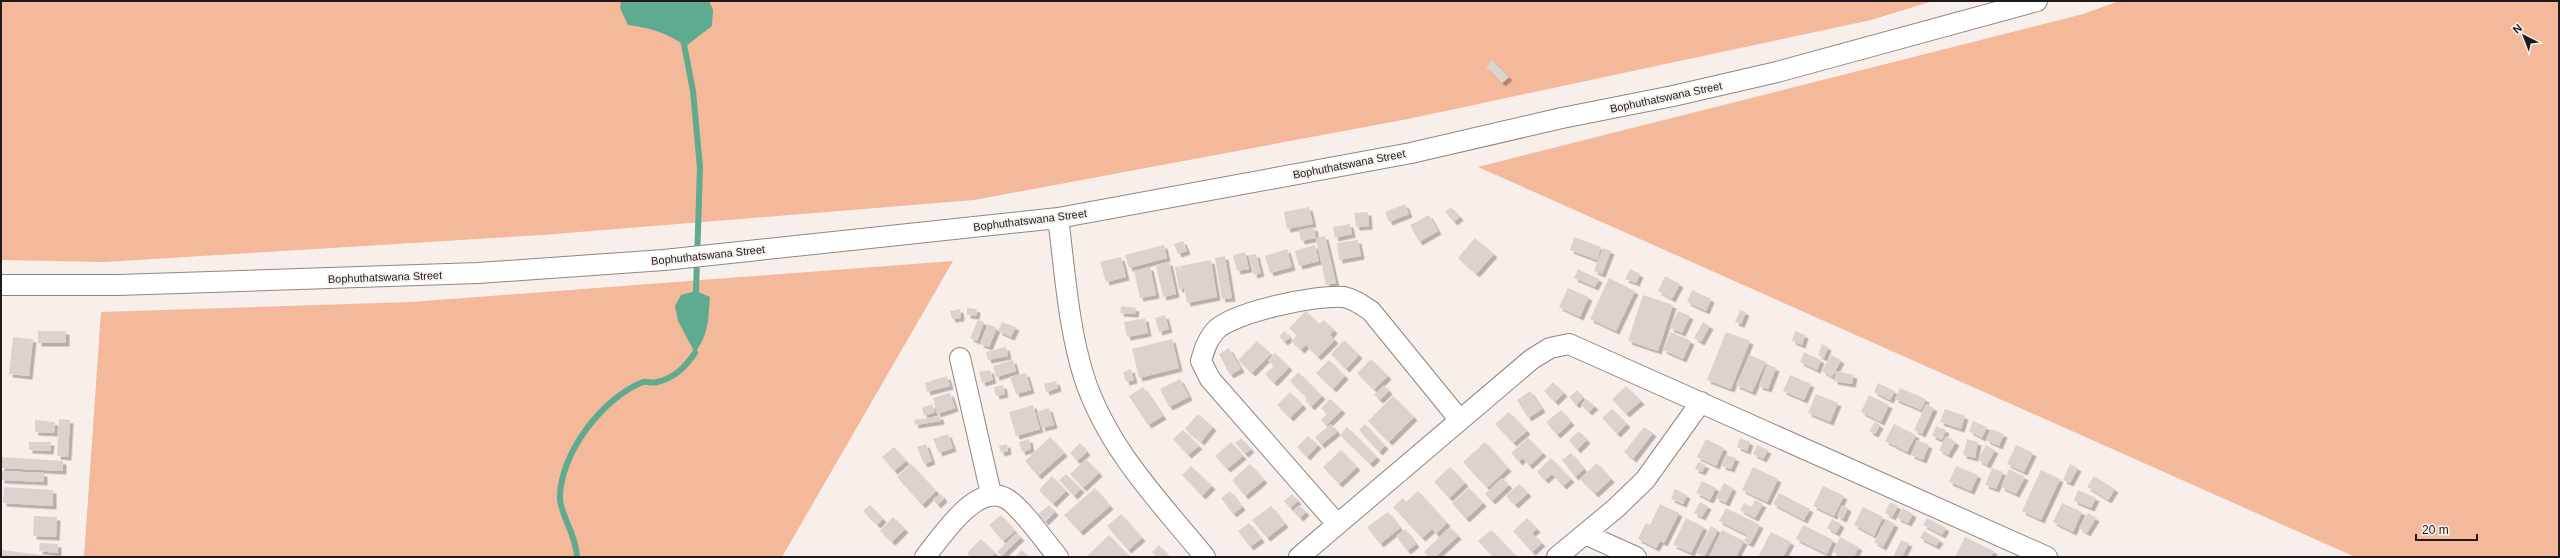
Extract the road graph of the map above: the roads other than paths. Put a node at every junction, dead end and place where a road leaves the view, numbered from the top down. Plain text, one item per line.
1 (2037, 1) edge
2 (1058, 218) junction
3 (1, 285) edge
4 (960, 358) dead end
5 (1701, 402) junction
6 (1459, 419) junction
7 (991, 494) junction
8 (1337, 524) junction
9 (1585, 534) junction
10 (925, 557) edge
11 (1058, 557) edge
12 (1206, 557) edge
13 (1299, 557) edge
14 (1557, 557) edge
15 (1636, 557) edge
16 (2046, 557) edge

1 - 2 street, Bophuthatswana Street
2 - 3 street, Bophuthatswana Street
2 - 12 street
4 - 7 street
5 - 6 street
5 - 9 street
5 - 16 street
6 - 8 street
6 - 8 street
7 - 10 street
7 - 11 street
8 - 13 street
9 - 14 street
9 - 15 street

